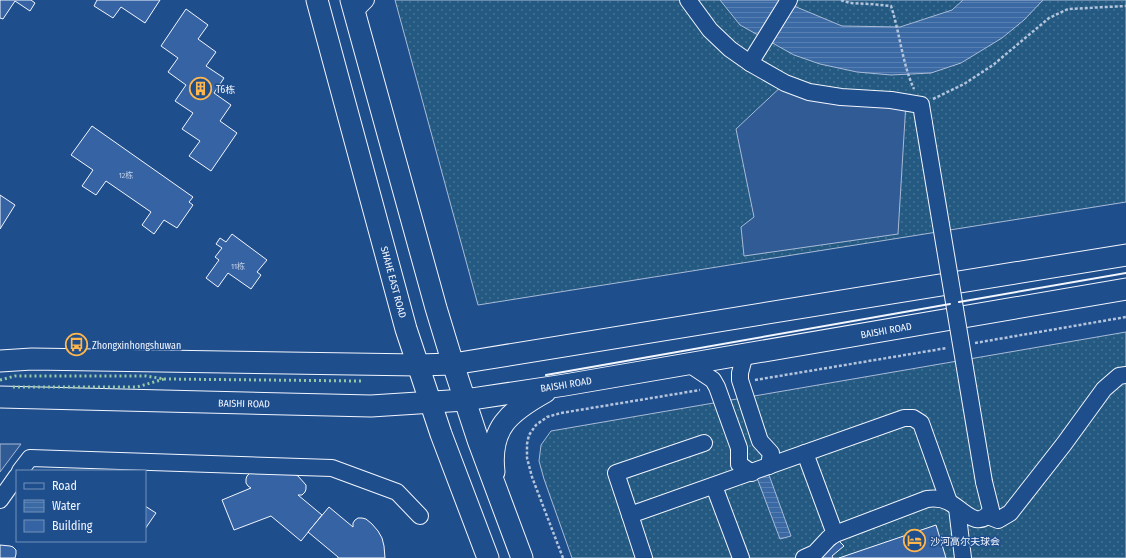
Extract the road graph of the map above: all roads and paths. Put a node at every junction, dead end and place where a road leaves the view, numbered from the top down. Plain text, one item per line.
1 (317, 0) edge
2 (688, 0) edge
3 (789, 0) edge
4 (841, 0) edge
5 (357, 4) edge
6 (1126, 6) edge
7 (750, 63) junction
8 (908, 77) dead end
9 (922, 105) junction
10 (1126, 255) edge
11 (1126, 289) edge
12 (1126, 317) edge
13 (969, 344) dead end
14 (953, 347) dead end
15 (744, 354) junction
16 (0, 361) edge
17 (453, 364) junction
18 (689, 364) junction
19 (418, 365) junction
20 (1126, 375) edge
21 (740, 383) junction
22 (565, 385) junction
23 (717, 387) junction
24 (0, 398) edge
25 (465, 400) junction
26 (430, 402) junction
27 (704, 444) dead end
28 (805, 453) junction
29 (769, 466) junction
30 (21, 470) edge
31 (752, 472) junction
32 (16, 477) edge
33 (714, 486) junction
34 (496, 490) junction
35 (0, 500) edge
36 (953, 505) junction
37 (630, 515) junction
38 (420, 516) dead end
39 (988, 516) junction
40 (835, 534) junction
41 (488, 558) edge
42 (522, 558) edge
43 (563, 558) edge
44 (644, 558) edge
45 (741, 558) edge
46 (804, 558) edge
47 (963, 558) edge

1 - 19 main road, SHAHE EAST ROAD
2 - 7 street
3 - 7 street
4 - 8 path
5 - 17 main road
6 - 9 path
7 - 9 street
9 - 39 street, bridge
10 - 17 main road
11 - 15 main road, BAISHI ROAD
12 - 13 path
14 - 21 path
15 - 18 main road, BAISHI ROAD
15 - 21 street
16 - 19 main road
17 - 19 main road
17 - 25 main road
18 - 22 main road, BAISHI ROAD
18 - 23 street
19 - 26 main road, SHAHE EAST ROAD
20 - 39 street
21 - 29 street
22 - 25 main road, BAISHI ROAD
22 - 34 main road
23 - 31 street
23 - 43 path
24 - 26 main road, BAISHI ROAD
25 - 26 main road, BAISHI ROAD
25 - 34 main road
26 - 41 main road, SHAHE EAST ROAD
27 - 37 street
28 - 29 street
28 - 36 street
28 - 40 street
29 - 31 street
30 - 38 street
31 - 33 street
32 - 35 street
33 - 37 street
33 - 45 street
34 - 42 main road
36 - 39 street
36 - 40 street
36 - 47 street
37 - 44 street
40 - 46 street

